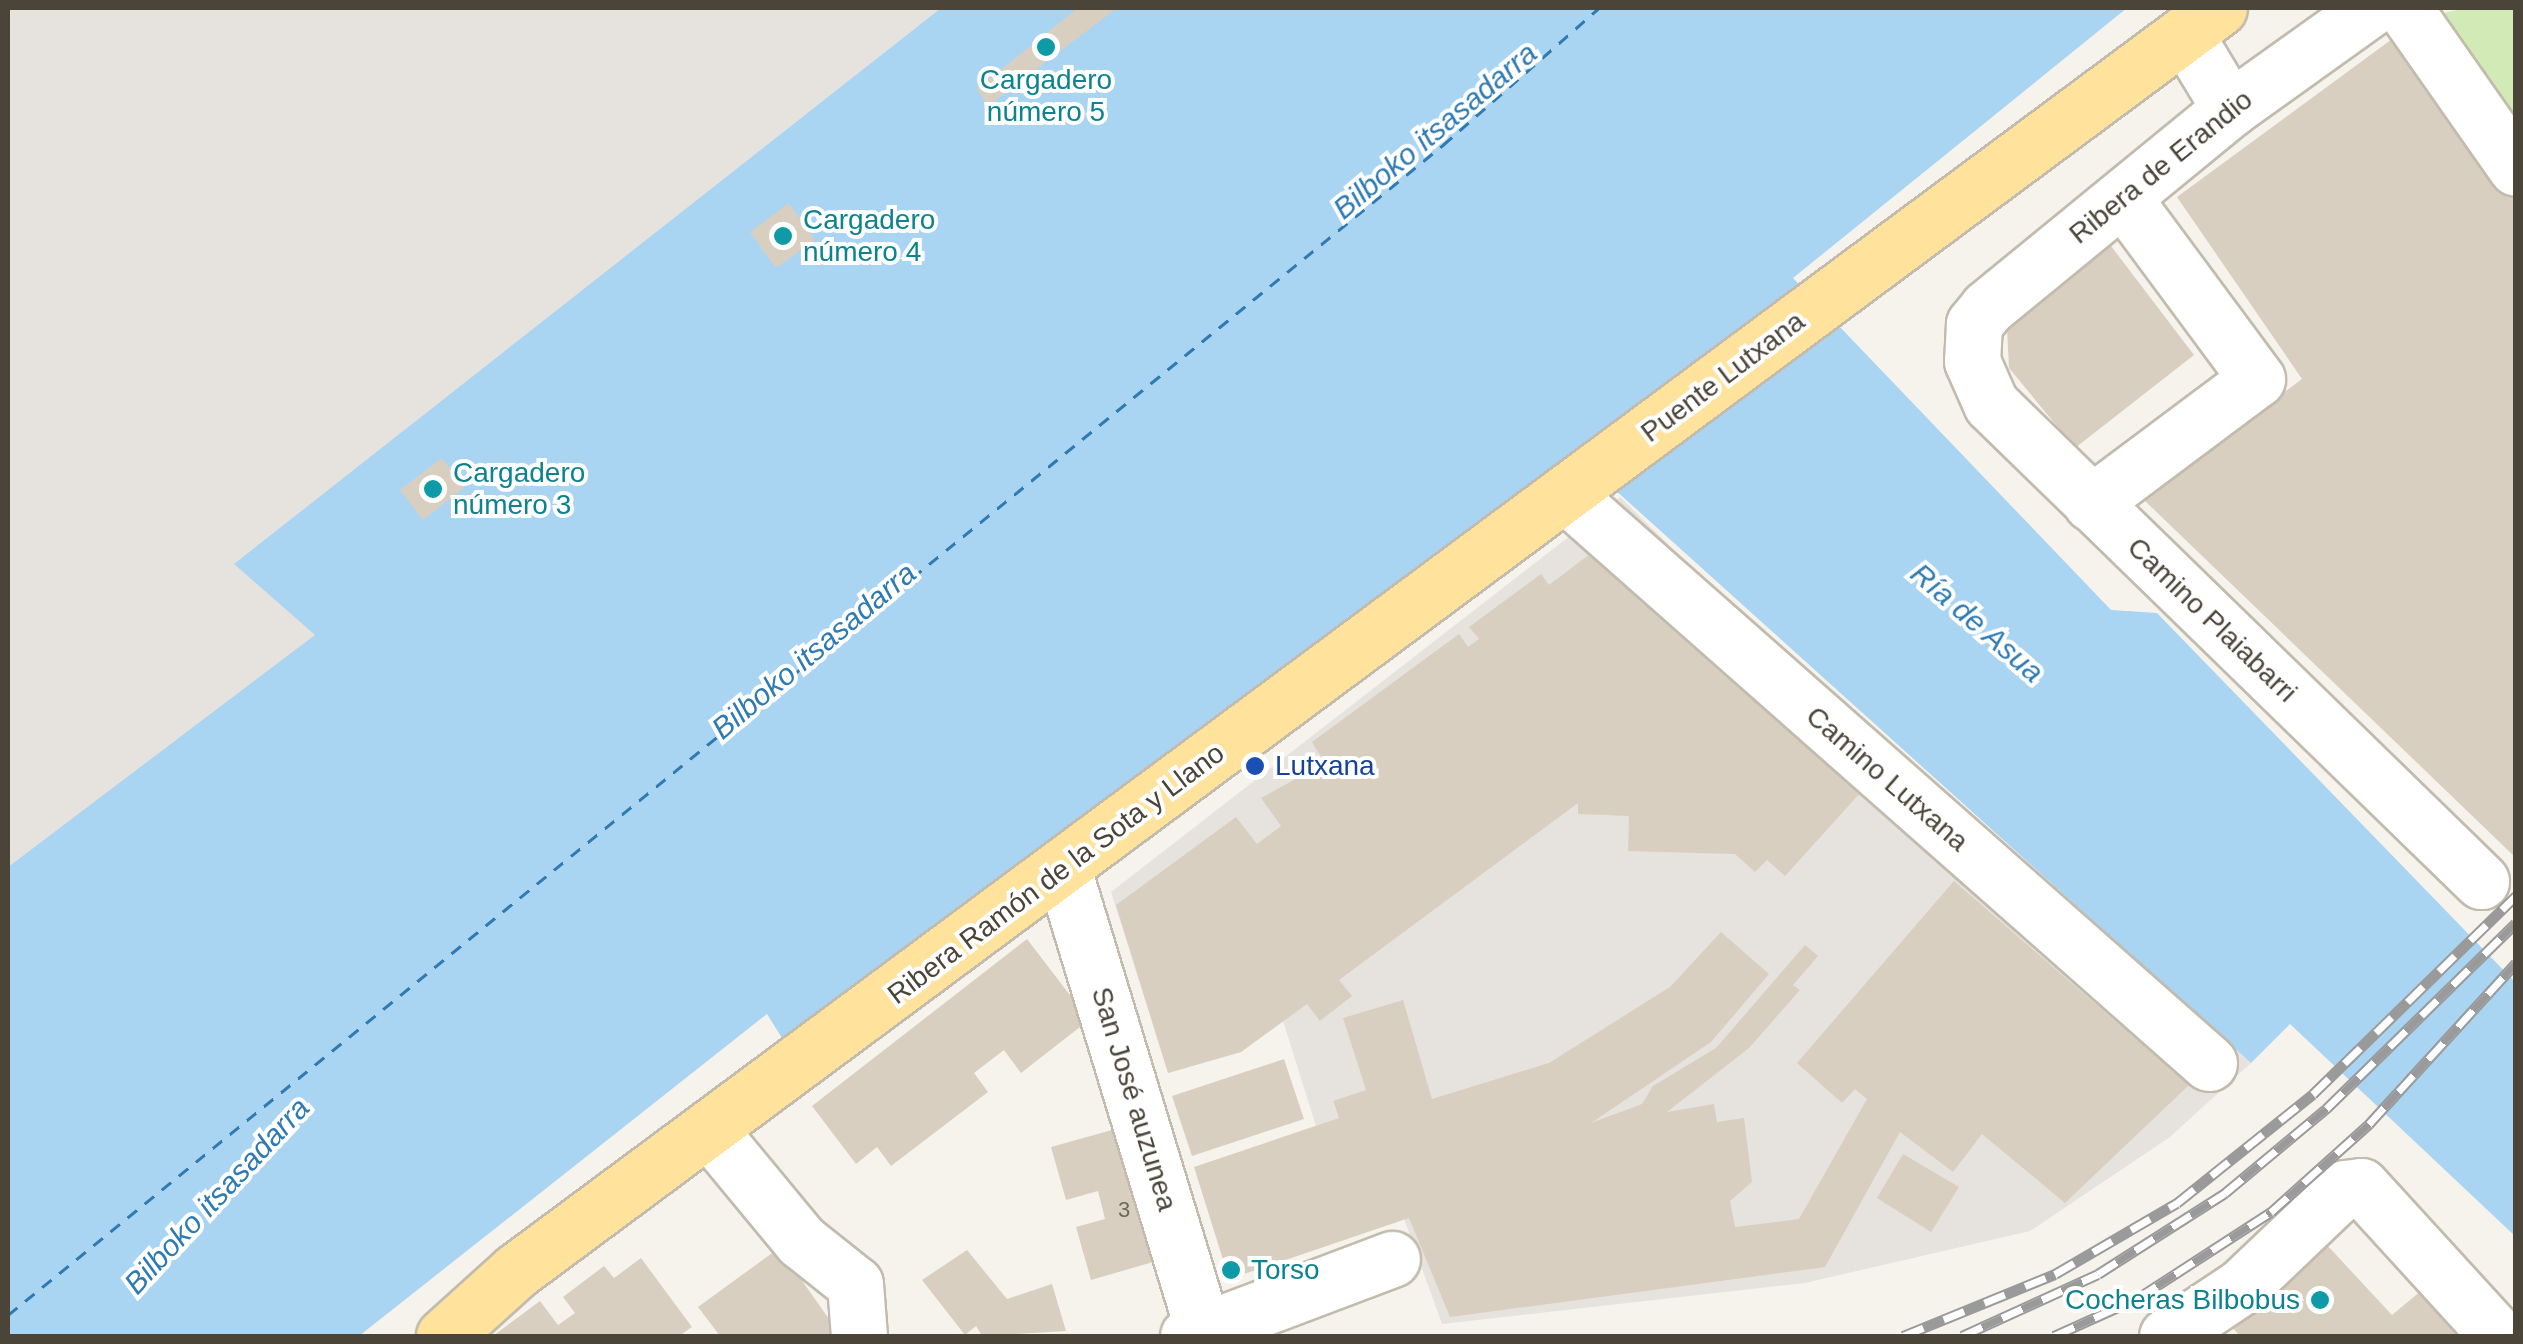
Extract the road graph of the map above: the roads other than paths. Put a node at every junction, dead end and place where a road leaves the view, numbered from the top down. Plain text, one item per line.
1 (2261, 8) edge
2 (2371, 8) edge
3 (2404, 8) edge
4 (2205, 26) edge
5 (2230, 108) junction
6 (2516, 168) edge
7 (2124, 198) junction
8 (1970, 343) joint
9 (1580, 484) junction
10 (2091, 503) junction
11 (1063, 869) junction
12 (2481, 881) dead end
13 (2209, 1063) dead end
14 (710, 1131) junction
15 (1392, 1260) dead end
16 (1195, 1333) edge
17 (444, 1336) edge
18 (859, 1336) edge
19 (2167, 1336) edge
20 (2498, 1336) edge

1 - 4 main road
2 - 5 street, Ribera de Erandio
3 - 6 street
4 - 5 street
4 - 9 main road, Puente Lutxana
5 - 7 street, Ribera de Erandio
7 - 8 street, Ribera de Erandio
7 - 10 street
8 - 10 street, Camino Plaiabarri
9 - 11 main road, Ribera Ramón de la Sota y Llano
9 - 13 street, Camino Lutxana
10 - 12 street, Camino Plaiabarri
11 - 14 main road, Ribera Ramón de la Sota y Llano
11 - 16 street, San José auzunea
14 - 17 main road, Ribera Ramón de la Sota y Llano
14 - 18 street
15 - 16 street
19 - 20 street

